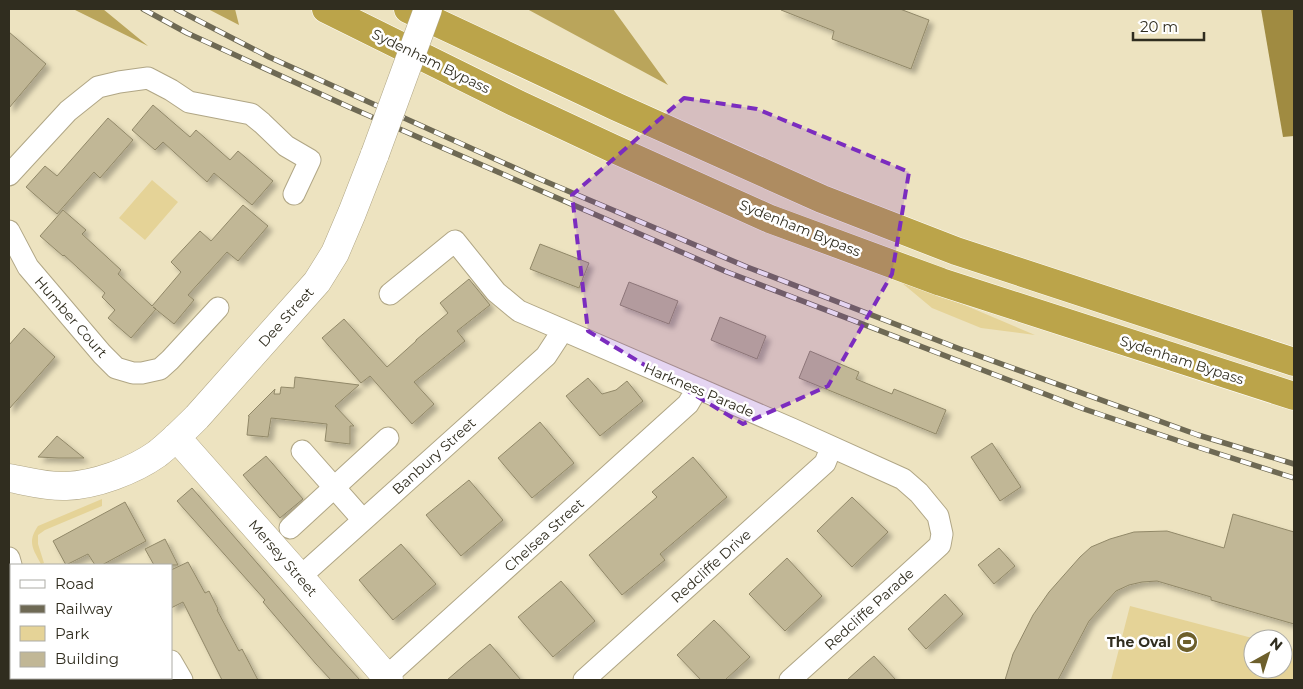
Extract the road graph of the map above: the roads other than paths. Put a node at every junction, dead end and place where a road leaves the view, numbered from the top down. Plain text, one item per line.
1 (326, 9) edge
2 (408, 9) edge
3 (428, 9) edge
4 (9, 175) edge
5 (294, 194) dead end
6 (9, 231) edge
7 (390, 294) dead end
8 (218, 308) dead end
9 (563, 330) junction
10 (1294, 362) edge
11 (697, 389) junction
12 (1294, 396) edge
13 (176, 437) junction
14 (388, 438) dead end
15 (831, 448) junction
16 (302, 451) dead end
17 (9, 478) edge
18 (334, 488) junction
19 (363, 520) junction
20 (290, 528) dead end
21 (942, 534) joint
22 (300, 577) junction
23 (172, 663) edge
24 (387, 678) edge
25 (182, 680) edge
26 (584, 680) edge
27 (790, 680) edge

1 - 12 highway, Sydenham Bypass
2 - 10 highway
3 - 13 street, Dee Street, bridge
4 - 5 street
6 - 8 street, Humber Court
7 - 9 street, Harkness Parade
9 - 11 street, Harkness Parade
9 - 19 street, Banbury Street
11 - 15 street, Harkness Parade
11 - 24 street, Chelsea Street
13 - 17 street, Dee Street
13 - 22 street, Mersey Street
14 - 18 street
15 - 21 street, Harkness Parade
15 - 26 street, Redcliffe Drive
16 - 18 street
18 - 19 street
18 - 20 street
19 - 22 street, Banbury Street
21 - 27 street, Redcliffe Parade
22 - 24 street, Mersey Street
23 - 25 street

